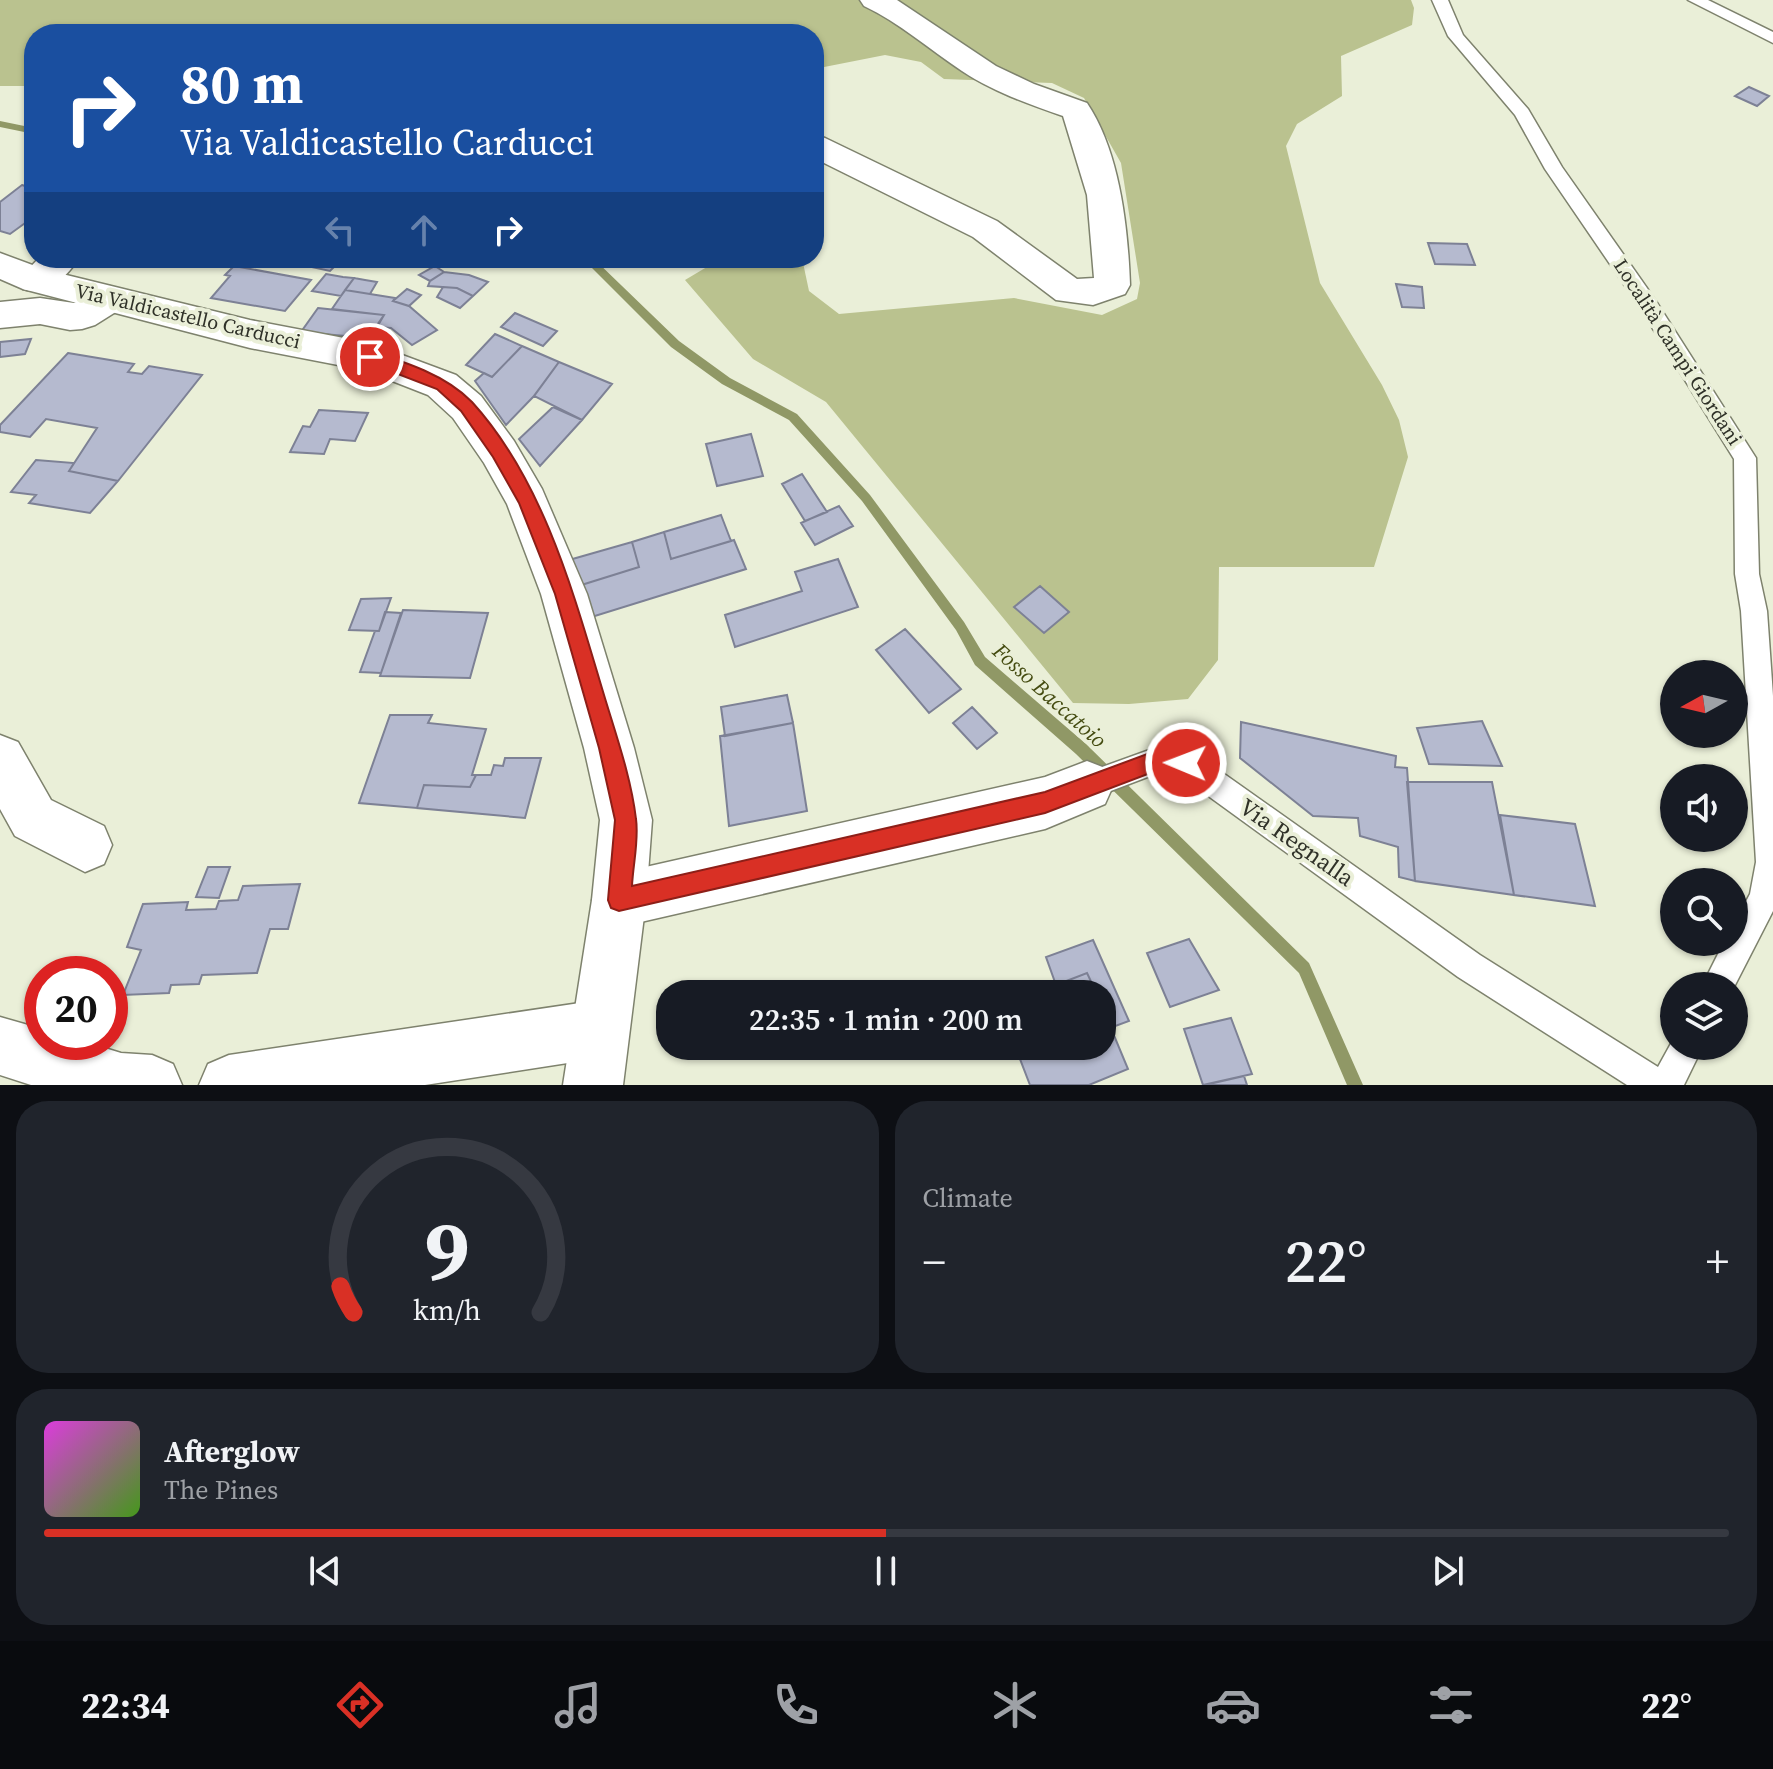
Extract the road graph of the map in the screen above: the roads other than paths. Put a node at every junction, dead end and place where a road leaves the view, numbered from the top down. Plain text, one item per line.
1 (874, 0) edge
2 (1440, 0) edge
3 (1696, 0) edge
4 (1773, 38) edge
5 (824, 150) edge
6 (32, 268) edge
7 (109, 299) junction
8 (0, 315) edge
9 (0, 759) edge
10 (1087, 786) joint
11 (85, 845) dead end
12 (619, 900) junction
13 (1725, 972) edge
14 (0, 1046) edge
15 (596, 1057) edge
16 (1679, 1060) edge
17 (152, 1085) edge
18 (229, 1085) edge
19 (1657, 1085) edge
20 (1666, 1085) edge

1 - 5 street
2 - 13 lane, Località Campi Giordani
3 - 4 lane
6 - 7 street, Via Valdicastello Carducci
7 - 8 street
7 - 12 street, Via Valdicastello Carducci
9 - 11 street
10 - 12 street, Via Regnalla
10 - 19 lane, Via Regnalla
12 - 15 street, Via Valdicastello Carducci
14 - 17 street
15 - 18 street
16 - 20 lane

